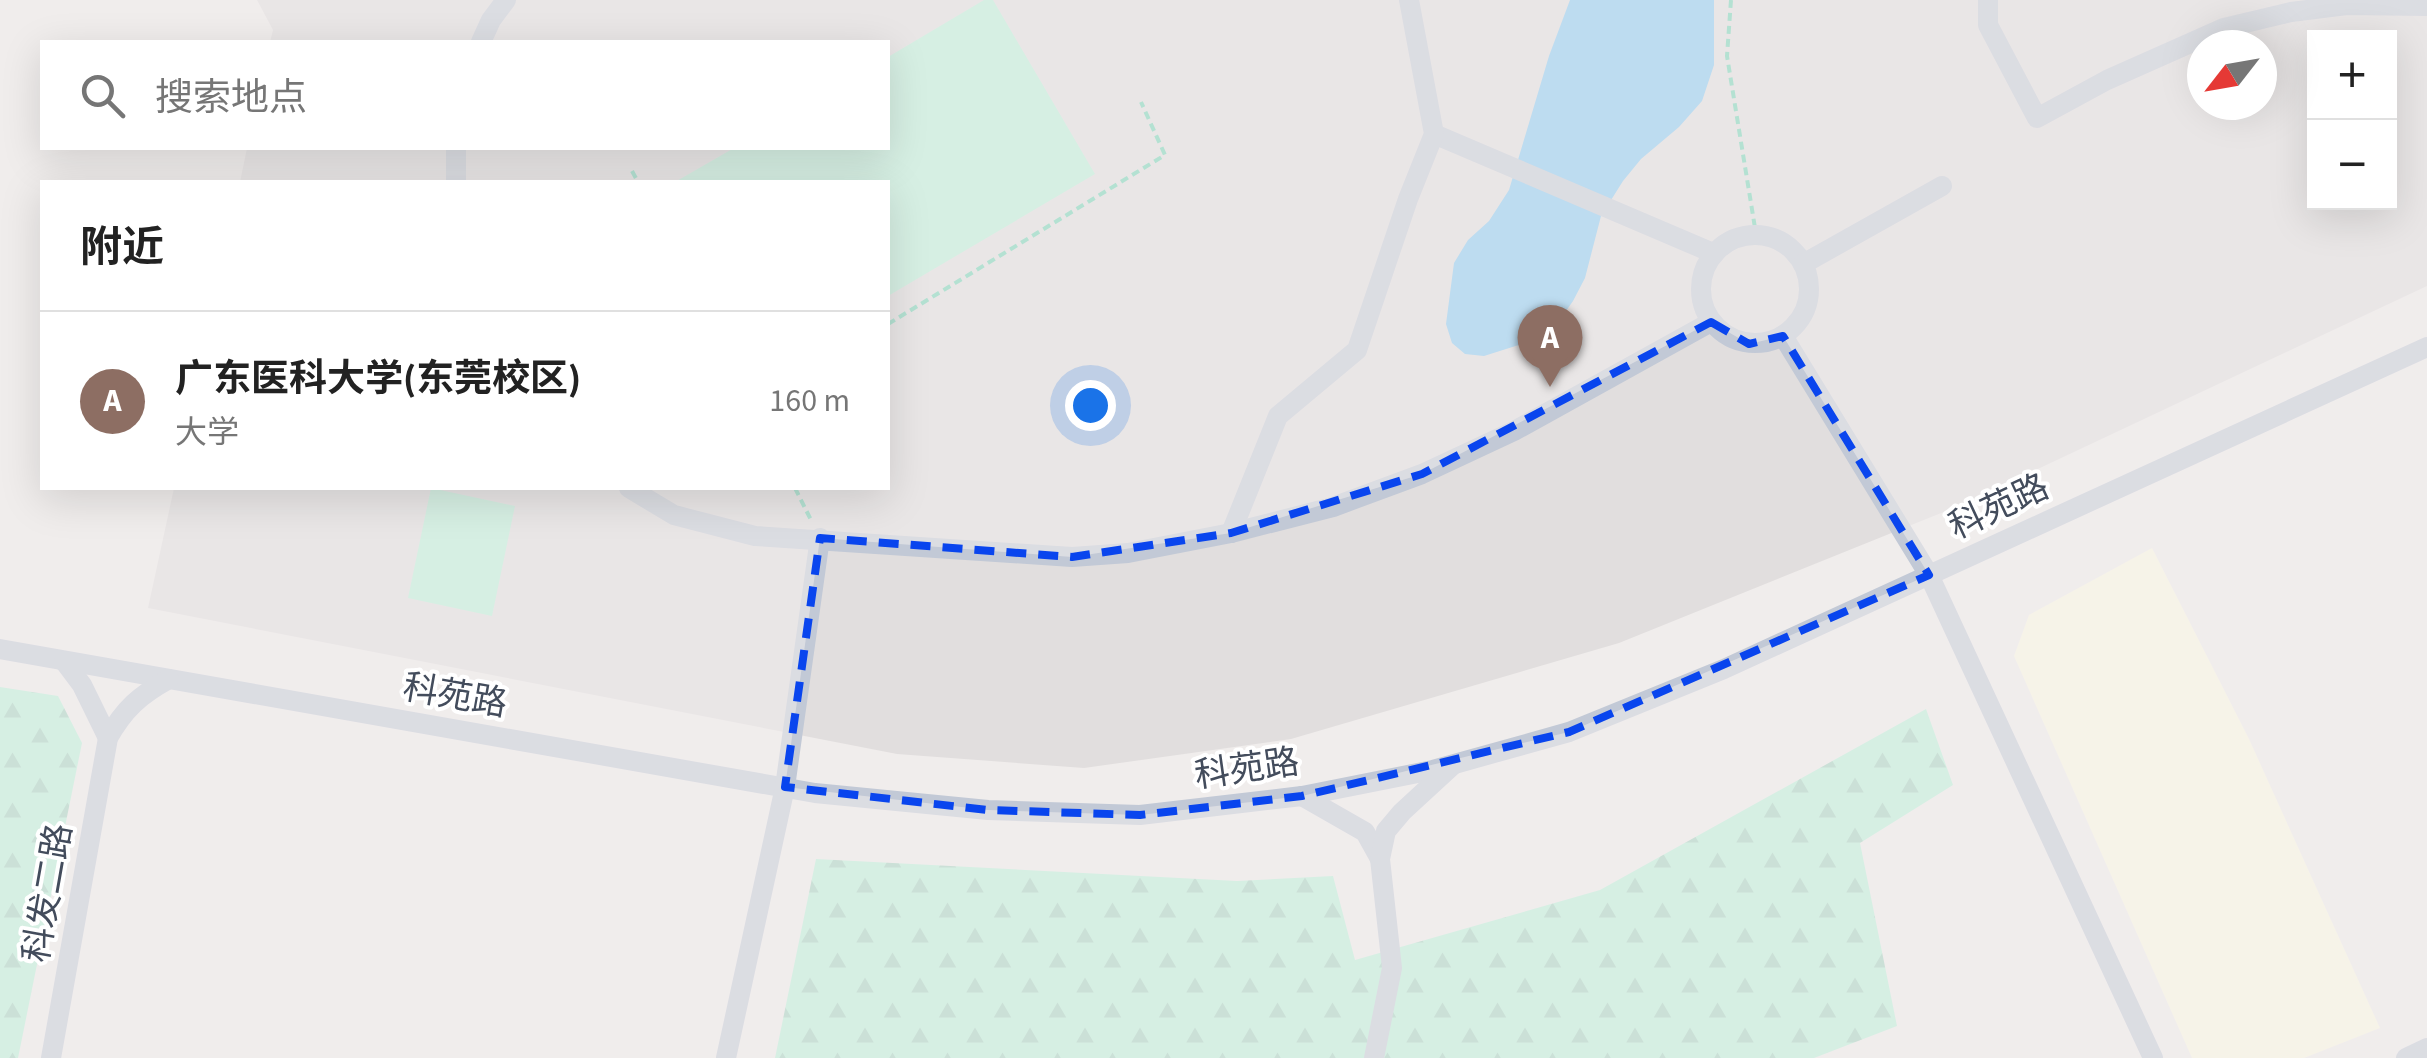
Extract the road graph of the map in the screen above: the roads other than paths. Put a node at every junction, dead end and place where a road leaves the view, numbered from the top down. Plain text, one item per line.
1 (506, 0) edge
2 (1408, 0) edge
3 (1988, 0) edge
4 (2427, 6) edge
5 (482, 40) edge
6 (1434, 134) junction
7 (456, 150) edge
8 (456, 180) edge
9 (1942, 186) dead end
10 (1713, 254) junction
11 (1803, 264) junction
12 (1711, 322) junction
13 (1783, 336) junction
14 (2427, 347) edge
15 (632, 490) edge
16 (1231, 533) junction
17 (820, 538) junction
18 (1929, 575) junction
19 (0, 650) edge
20 (64, 661) junction
21 (169, 679) junction
22 (108, 738) junction
23 (1456, 764) junction
24 (785, 787) junction
25 (1302, 796) junction
26 (1380, 860) junction
27 (2427, 1048) edge
28 (51, 1058) edge
29 (726, 1058) edge
30 (1374, 1058) edge
31 (2153, 1058) edge
32 (2406, 1058) edge

1 - 5 street
2 - 6 street
3 - 4 street
6 - 10 street
6 - 16 street
7 - 8 street
9 - 11 street
10 - 11 street
10 - 12 street
11 - 13 street
12 - 13 street
12 - 16 street
13 - 18 street
14 - 18 street, 科苑路
15 - 17 street
16 - 17 street
17 - 24 street
18 - 23 street, 科苑路
18 - 31 street
19 - 20 street, 科苑路
20 - 21 street, 科苑路
20 - 22 street
21 - 22 street
21 - 24 street, 科苑路
22 - 28 street, 科发二路
23 - 25 street, 科苑路
23 - 26 street
24 - 25 street, 科苑路
24 - 29 street
25 - 26 street
26 - 30 street
27 - 32 street

